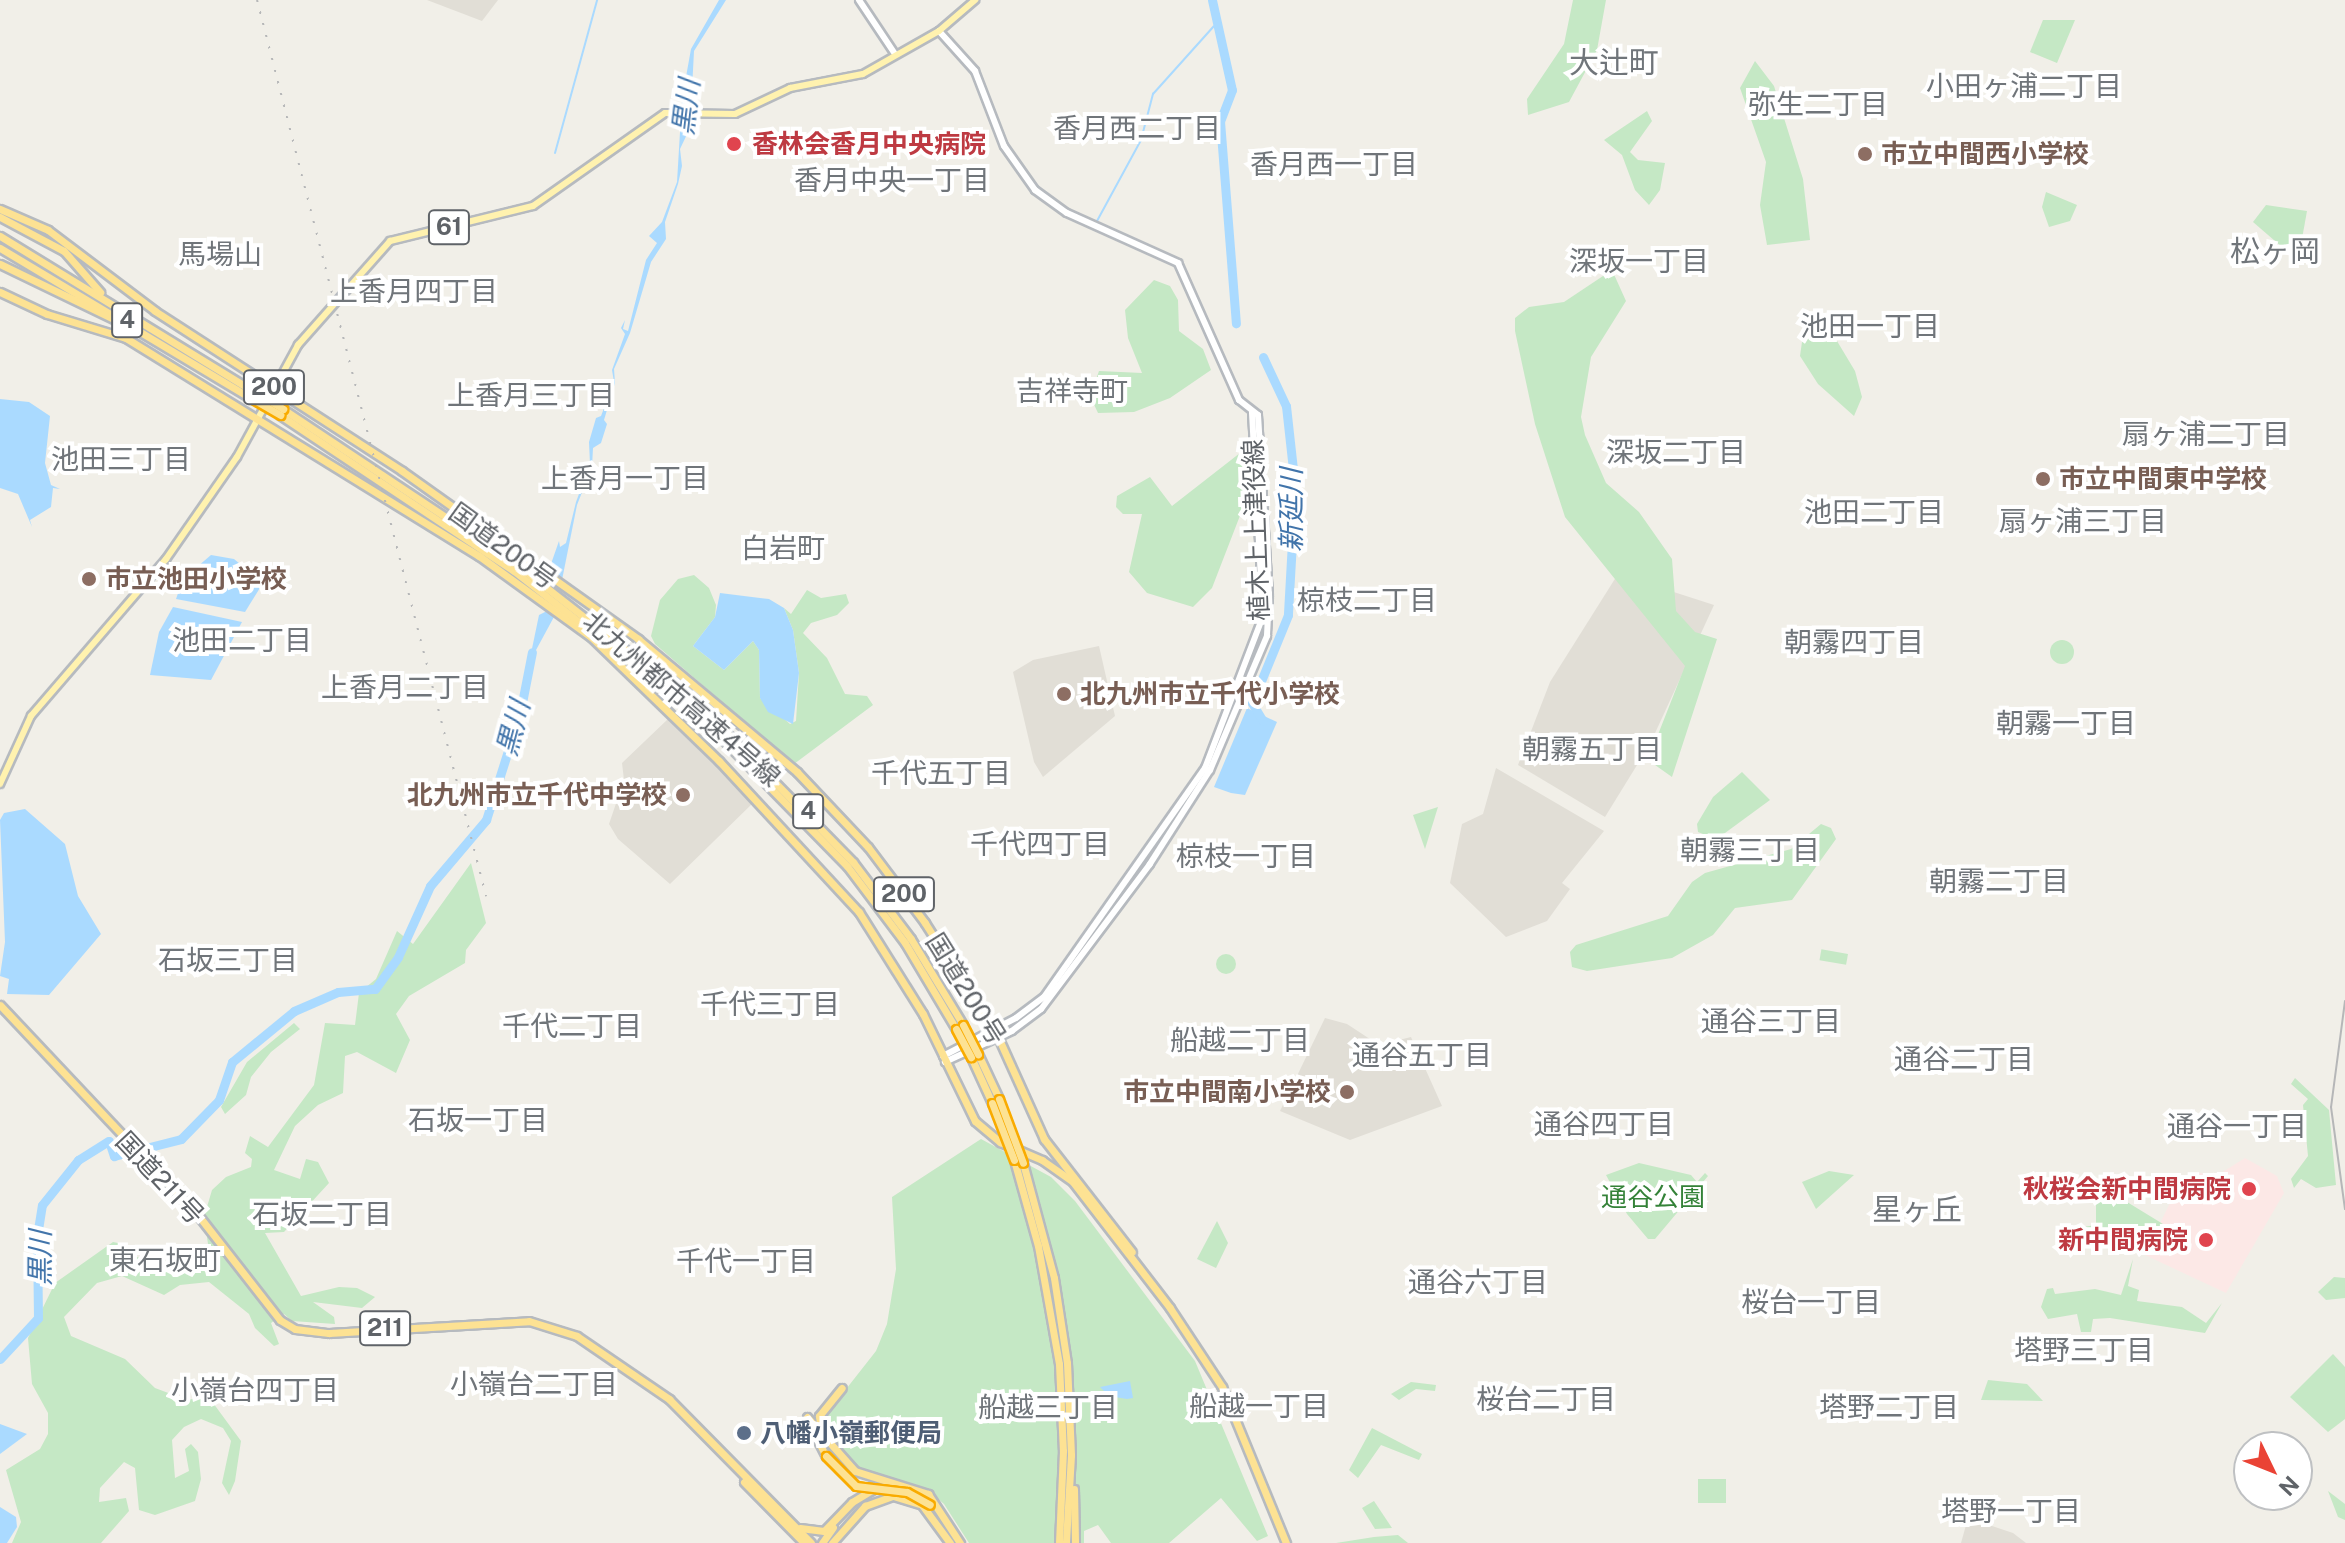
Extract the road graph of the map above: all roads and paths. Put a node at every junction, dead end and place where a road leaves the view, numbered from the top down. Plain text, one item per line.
1 (859, 0) edge
2 (975, 0) edge
3 (939, 31) junction
4 (895, 54) junction
5 (0, 209) edge
6 (0, 217) edge
7 (0, 236) edge
8 (0, 248) edge
9 (0, 264) edge
10 (0, 292) edge
11 (111, 301) junction
12 (193, 361) junction
13 (275, 387) junction
14 (253, 395) junction
15 (259, 419) junction
16 (0, 784) edge
17 (0, 1005) edge
18 (995, 1034) junction
19 (944, 1059) junction
20 (995, 1101) junction
21 (1147, 1277) junction
22 (842, 1388) dead end
23 (1066, 1411) junction
24 (682, 1412) junction
25 (831, 1447) junction
26 (916, 1488) junction
27 (848, 1506) junction
28 (779, 1512) junction
29 (804, 1543) edge
30 (811, 1543) edge
31 (822, 1543) edge
32 (834, 1543) edge
33 (950, 1543) edge
34 (960, 1543) edge
35 (1057, 1543) edge
36 (1066, 1543) edge
37 (1075, 1543) edge
38 (1286, 1543) edge

1 - 4 main road
2 - 3 main road, 61
3 - 4 main road, 61
3 - 18 main road, 植木上上津役線
4 - 13 main road, 61
5 - 13 highway, 国道200号 / 200
6 - 11 highway
7 - 11 highway, 北九州都市高速4号線 / 4
8 - 12 highway, 北九州都市高速4号線 / 4
9 - 12 highway
10 - 15 highway, 国道200号 / 200
11 - 14 highway, 北九州都市高速4号線 / 4
12 - 14 highway, 北九州都市高速4号線 / 4
13 - 15 main road, 61
13 - 18 highway, 国道200号 / 200
14 - 20 highway, 北九州都市高速4号線 / 4, bridge
15 - 16 main road, 61
15 - 19 highway, 国道200号 / 200
17 - 24 highway, 国道211号 / 211
18 - 19 main road, 植木上上津役線
18 - 21 highway, 国道200号 / 200
19 - 21 highway, 国道200号 / 200
20 - 23 highway, 北九州都市高速4号線 / 4, bridge
20 - 23 highway, 北九州都市高速4号線 / 4, bridge
21 - 38 highway, 国道200号 / 200
22 - 25 highway
23 - 35 highway, 北九州都市高速4号線 / 4
23 - 36 highway, 北九州都市高速4号線 / 4
23 - 37 highway
24 - 28 highway, 国道211号 / 211
24 - 29 highway, 国道211号 / 211
25 - 26 highway
25 - 33 highway, bridge
26 - 27 highway
26 - 34 highway
27 - 28 highway
27 - 31 highway
28 - 30 highway, 国道211号 / 211
32 - 33 highway

